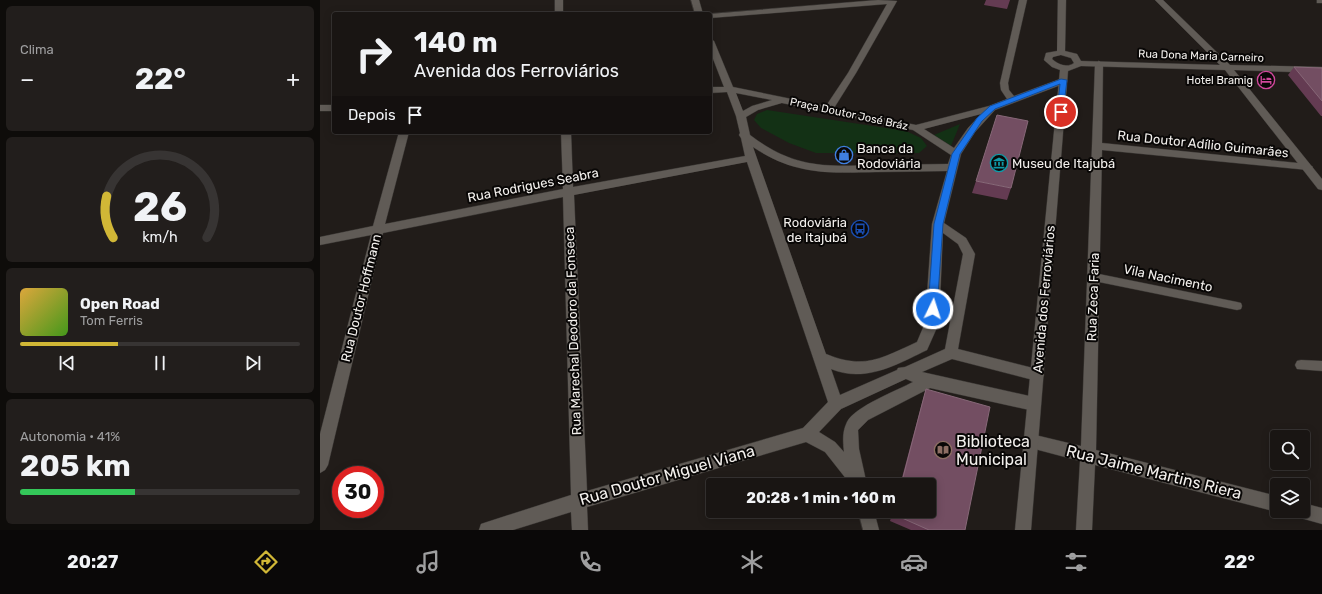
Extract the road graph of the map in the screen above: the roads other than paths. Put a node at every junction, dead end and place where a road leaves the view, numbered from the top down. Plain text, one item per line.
1 (559, 0) edge
2 (695, 0) edge
3 (1023, 0) edge
4 (1062, 0) edge
5 (1159, 0) edge
6 (893, 1) edge
7 (558, 12) edge
8 (698, 12) edge
9 (712, 16) edge
10 (712, 46) edge
11 (1060, 52) junction
12 (1079, 63) junction
13 (1100, 64) junction
14 (1229, 69) junction
15 (1322, 70) edge
16 (1064, 74) junction
17 (731, 89) junction
18 (712, 90) edge
19 (782, 100) junction
20 (1012, 100) junction
21 (320, 108) edge
22 (332, 108) edge
23 (829, 108) junction
24 (992, 108) junction
25 (741, 116) junction
26 (916, 128) junction
27 (403, 134) edge
28 (566, 134) edge
29 (744, 135) junction
30 (1096, 146) junction
31 (956, 154) junction
32 (751, 158) junction
33 (953, 167) junction
34 (1308, 167) junction
35 (1322, 186) edge
36 (568, 192) junction
37 (938, 224) junction
38 (378, 229) junction
39 (320, 241) edge
40 (1094, 277) junction
41 (1237, 306) dead end
42 (951, 353) junction
43 (820, 358) junction
44 (1301, 364) dead end
45 (1322, 366) edge
46 (873, 368) junction
47 (907, 372) junction
48 (1037, 375) junction
49 (929, 380) junction
50 (836, 404) junction
51 (1034, 404) junction
52 (807, 434) junction
53 (1031, 441) junction
54 (1088, 455) junction
55 (320, 465) edge
56 (854, 478) edge
57 (858, 478) edge
58 (579, 501) junction
59 (1270, 502) edge
60 (1310, 513) edge
61 (1322, 516) edge
62 (868, 518) edge
63 (487, 530) edge
64 (580, 530) edge
65 (871, 530) edge
66 (1023, 530) edge
67 (1084, 530) edge

1 - 7 street
2 - 8 street
3 - 20 street
4 - 11 street
5 - 14 street
6 - 9 street
6 - 23 street
10 - 17 street
11 - 12 street
11 - 16 street
12 - 13 street, Rua Dona Maria Carneiro
12 - 16 street, Praça Doutor José Bráz
13 - 14 street, Rua Dona Maria Carneiro
13 - 30 street, Rua Zeca Faria
14 - 15 street, Rua Dona Maria Carneiro
14 - 34 street
16 - 20 street, Praça Doutor José Bráz
16 - 48 street, Avenida dos Ferroviários
17 - 18 street, Praça Doutor José Bráz
17 - 19 street, Praça Doutor José Bráz
17 - 25 street
19 - 23 street, Praça Doutor José Bráz
19 - 25 street, Praça Doutor José Bráz
20 - 24 street, Praça Doutor José Bráz
21 - 22 street
23 - 26 street, Praça Doutor José Bráz
24 - 26 street, Praça Doutor José Bráz
24 - 31 street, Praça Doutor José Bráz
25 - 29 street
26 - 31 street, Praça Doutor José Bráz
27 - 38 street, Rua Doutor Hoffmann
28 - 36 street, Rua Marechal Deodoro da Fonseca
29 - 32 street
29 - 33 street
30 - 34 street, Rua Doutor Adílio Guimarães
30 - 40 street, Rua Zeca Faria
31 - 33 street, Praça Doutor José Bráz
32 - 36 street, Rua Rodrigues Seabra
32 - 43 street
33 - 37 street, Praça Doutor José Bráz
34 - 35 street
36 - 38 street, Rua Rodrigues Seabra
36 - 58 street, Rua Marechal Deodoro da Fonseca
37 - 42 street
37 - 46 street, Praça Doutor José Bráz
38 - 39 street, Rua Rodrigues Seabra
38 - 55 street, Rua Doutor Hoffmann
40 - 41 lane, Vila Nacimento
40 - 54 street, Rua Zeca Faria
42 - 47 street
42 - 48 street
43 - 46 street, Praça Doutor José Bráz
43 - 50 street
44 - 45 lane
46 - 47 street, Praça Doutor José Bráz
47 - 49 street, Praça Doutor José Bráz
47 - 50 street
48 - 51 street, Avenida dos Ferroviários
49 - 51 street, Praça Doutor José Bráz
49 - 57 street
50 - 52 street, Rua Doutor Miguel Viana
51 - 53 street, Avenida dos Ferroviários
52 - 56 street
52 - 58 street, Rua Doutor Miguel Viana
53 - 54 street, Rua Jaime Martins Riera
53 - 66 street, Avenida dos Ferroviários
54 - 59 street, Rua Jaime Martins Riera
54 - 67 street, Rua Zeca Faria
58 - 63 street, Rua Doutor Miguel Viana
58 - 64 street, Rua Marechal Deodoro da Fonseca
60 - 61 street
62 - 65 street

